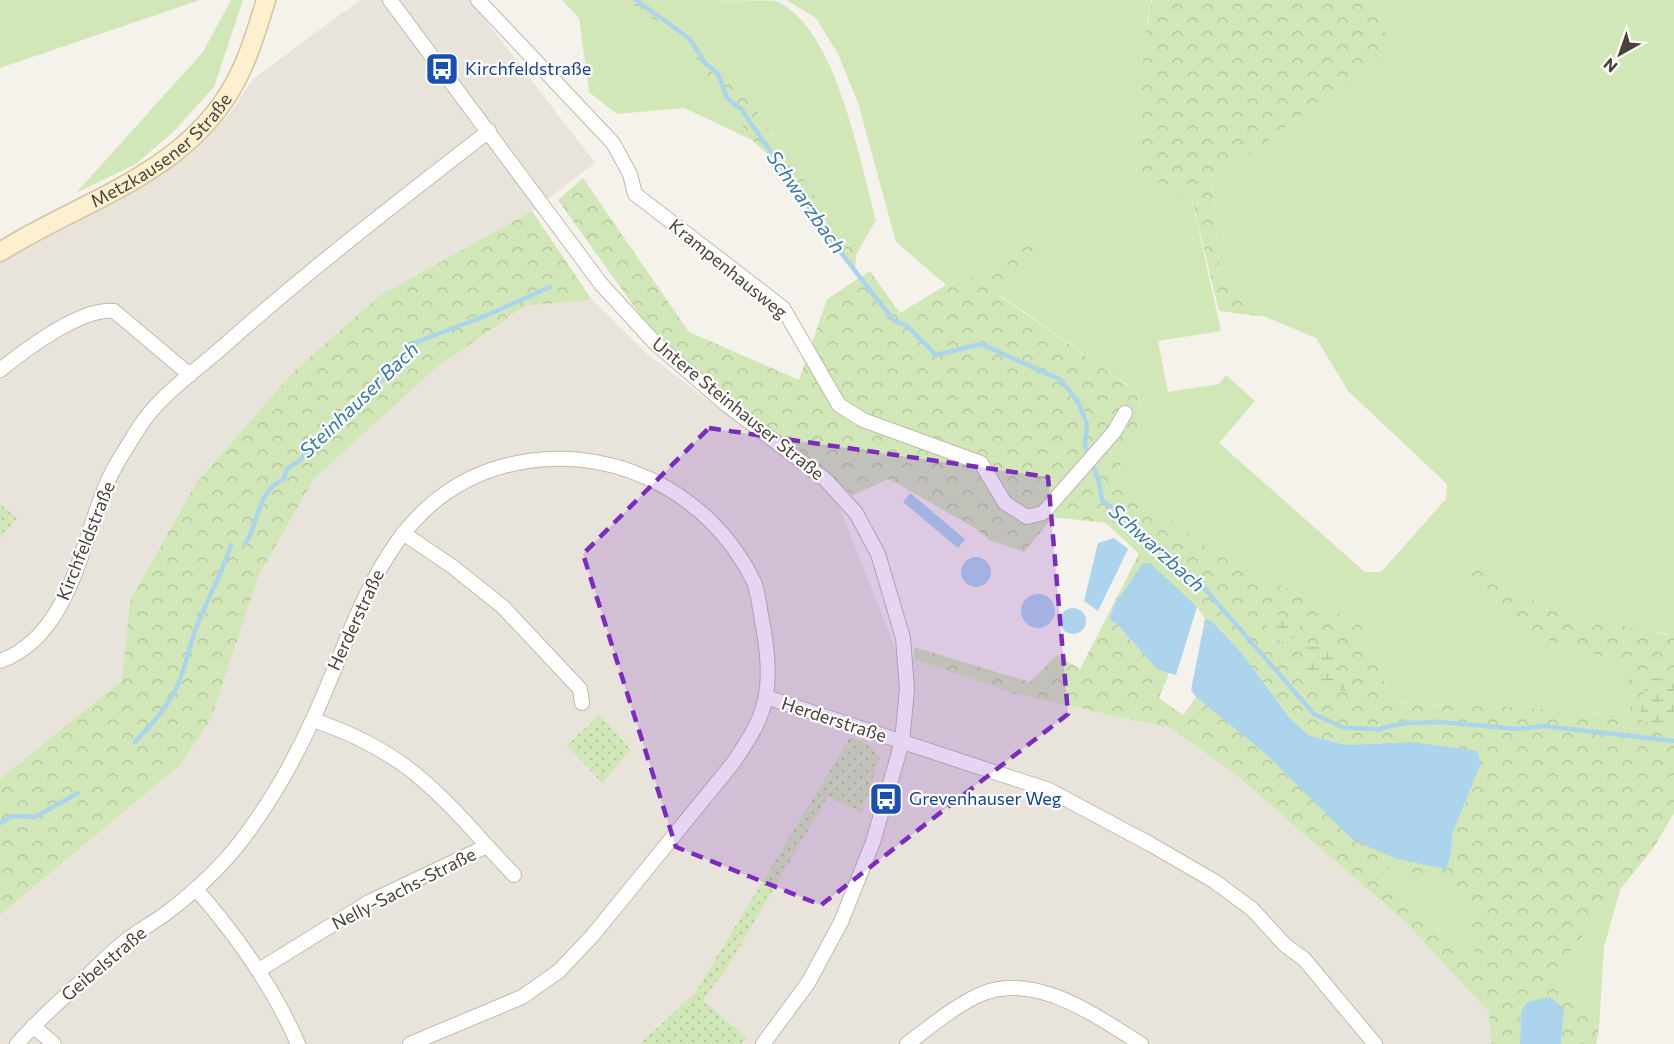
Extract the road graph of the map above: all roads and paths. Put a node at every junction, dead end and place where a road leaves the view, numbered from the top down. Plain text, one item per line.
1 (266, 0) edge
2 (390, 0) edge
3 (478, 0) edge
4 (489, 131) junction
5 (0, 252) edge
6 (0, 370) edge
7 (190, 375) junction
8 (1125, 413) dead end
9 (403, 533) junction
10 (0, 661) edge
11 (766, 697) junction
12 (582, 703) dead end
13 (313, 720) junction
14 (903, 742) junction
15 (487, 846) junction
16 (514, 875) dead end
17 (196, 889) junction
18 (259, 970) junction
19 (33, 1026) junction
20 (17, 1044) edge
21 (54, 1044) edge
22 (297, 1044) edge
23 (410, 1044) edge
24 (763, 1044) edge
25 (907, 1044) edge
26 (1140, 1044) edge
27 (1375, 1044) edge

1 - 5 main road, Metzkausener Straße
2 - 4 street, Untere Steinhauser Straße
3 - 8 street, Krampenhausweg
4 - 7 street, Kirchfeldstraße
4 - 14 street, Untere Steinhauser Straße
6 - 7 street
7 - 10 street, Kirchfeldstraße
9 - 11 street, Herderstraße
9 - 12 street
9 - 13 street, Herderstraße
11 - 14 street, Herderstraße
11 - 23 street, Herderstraße
13 - 15 street, Nelly-Sachs-Straße
13 - 17 street, Herderstraße
14 - 24 street, Untere Steinhauser Straße
14 - 27 street
15 - 16 street, Nelly-Sachs-Straße
15 - 18 street, Nelly-Sachs-Straße
17 - 18 street
17 - 19 street, Geibelstraße
18 - 22 street
19 - 20 street, Geibelstraße
19 - 21 street
25 - 26 street

